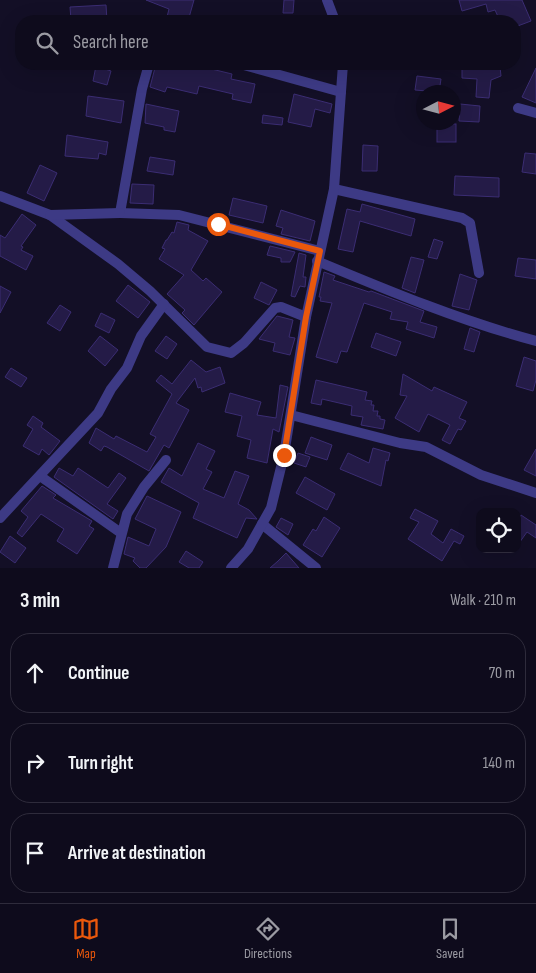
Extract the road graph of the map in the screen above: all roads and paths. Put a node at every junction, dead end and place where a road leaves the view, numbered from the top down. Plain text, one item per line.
1 (327, 0) edge
2 (333, 15) edge
3 (147, 70) edge
4 (262, 70) edge
5 (343, 70) edge
6 (341, 92) junction
7 (518, 108) dead end
8 (536, 113) edge
9 (334, 189) junction
10 (0, 196) edge
11 (120, 213) junction
12 (50, 215) junction
13 (318, 256) junction
14 (479, 273) dead end
15 (164, 304) junction
16 (306, 317) junction
17 (536, 341) edge
18 (291, 415) junction
19 (166, 460) dead end
20 (40, 476) junction
21 (536, 493) edge
22 (0, 518) edge
23 (262, 524) junction
24 (121, 533) junction
25 (113, 568) edge
26 (232, 568) edge
27 (316, 568) edge

1 - 2 street
3 - 11 street
4 - 6 street
5 - 6 street
6 - 9 street
7 - 8 street
9 - 13 street
9 - 14 street
10 - 12 street
11 - 12 street
11 - 13 street
12 - 15 street
13 - 16 street
13 - 17 street
15 - 16 street
15 - 20 street
16 - 18 street
18 - 21 street
18 - 23 street
19 - 24 street
20 - 22 street
20 - 24 street
23 - 26 street
23 - 27 street
24 - 25 street

